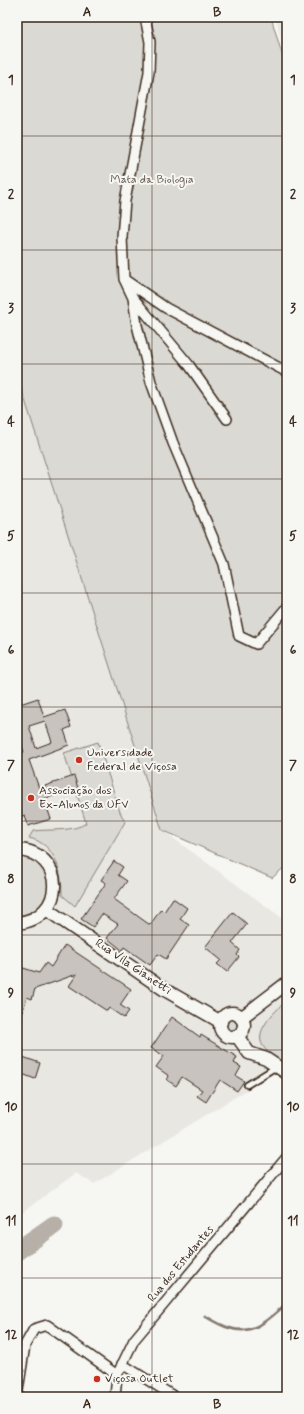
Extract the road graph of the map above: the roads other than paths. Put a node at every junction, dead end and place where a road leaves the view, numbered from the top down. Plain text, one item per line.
1 (145, 17) edge
2 (124, 279) junction
3 (133, 298) junction
4 (287, 372) edge
5 (227, 419) dead end
6 (287, 607) edge
7 (17, 850) edge
8 (46, 910) junction
9 (17, 923) edge
10 (287, 983) edge
11 (241, 1018) junction
12 (221, 1022) junction
13 (237, 1036) junction
14 (282, 1069) edge
15 (248, 1085) dead end
16 (287, 1157) edge
17 (122, 1364) junction
18 (117, 1375) junction
19 (17, 1397) edge
20 (115, 1397) edge
21 (175, 1397) edge

1 - 2 street
2 - 3 street
2 - 4 street
3 - 5 street
3 - 6 street
7 - 8 street
8 - 9 street
8 - 12 street, Rua Vila Gianetti
10 - 11 street
11 - 12 street
11 - 13 street
12 - 13 street
13 - 14 street
14 - 15 lane
16 - 17 street, Rua dos Estudantes
17 - 18 street, Rua dos Estudantes
17 - 21 street
18 - 19 street
18 - 20 street, Rua dos Estudantes

